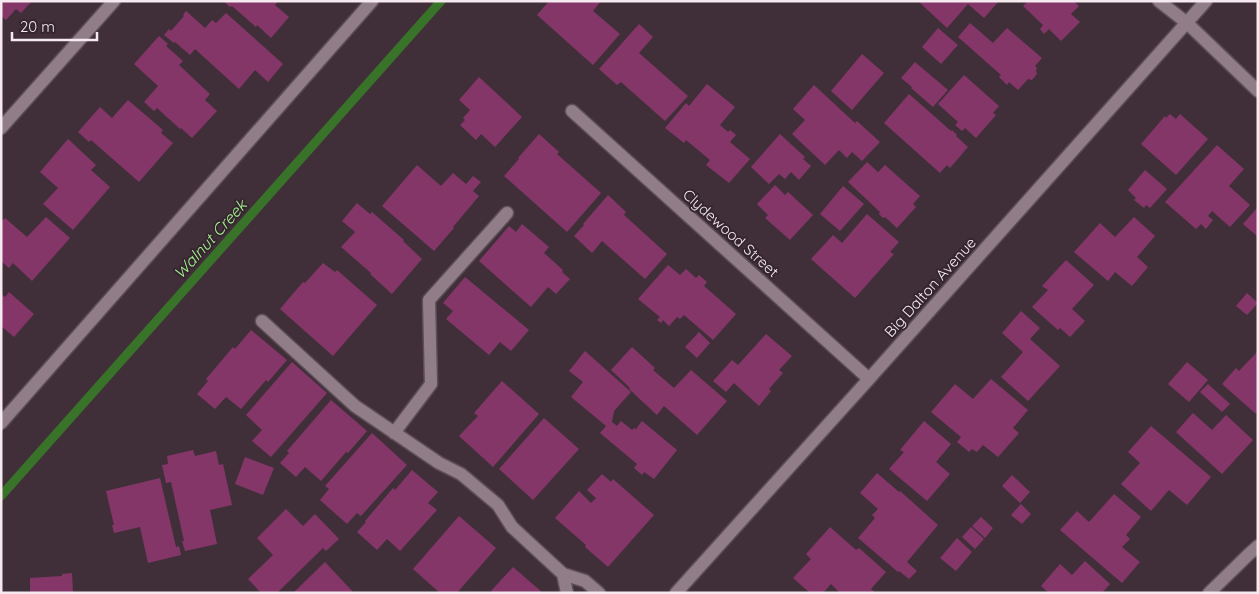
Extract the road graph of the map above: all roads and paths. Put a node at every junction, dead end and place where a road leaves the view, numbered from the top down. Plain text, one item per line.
1 (114, 1) edge
2 (372, 1) edge
3 (1159, 1) edge
4 (1206, 1) edge
5 (1187, 23) junction
6 (1258, 91) edge
7 (572, 111) dead end
8 (1, 128) edge
9 (507, 213) dead end
10 (262, 321) dead end
11 (869, 379) junction
12 (1, 423) edge
13 (394, 432) junction
14 (1258, 546) edge
15 (563, 574) junction
16 (567, 593) edge
17 (598, 593) edge
18 (676, 593) edge
19 (1209, 593) edge

1 - 8 street
2 - 12 street
3 - 5 street
4 - 5 street, Big Dalton Avenue
5 - 6 street
5 - 11 street, Big Dalton Avenue
7 - 11 street, Clydewood Street
9 - 13 street
10 - 13 street
11 - 18 street, Big Dalton Avenue
13 - 15 street
14 - 19 street
15 - 16 street
15 - 17 street

